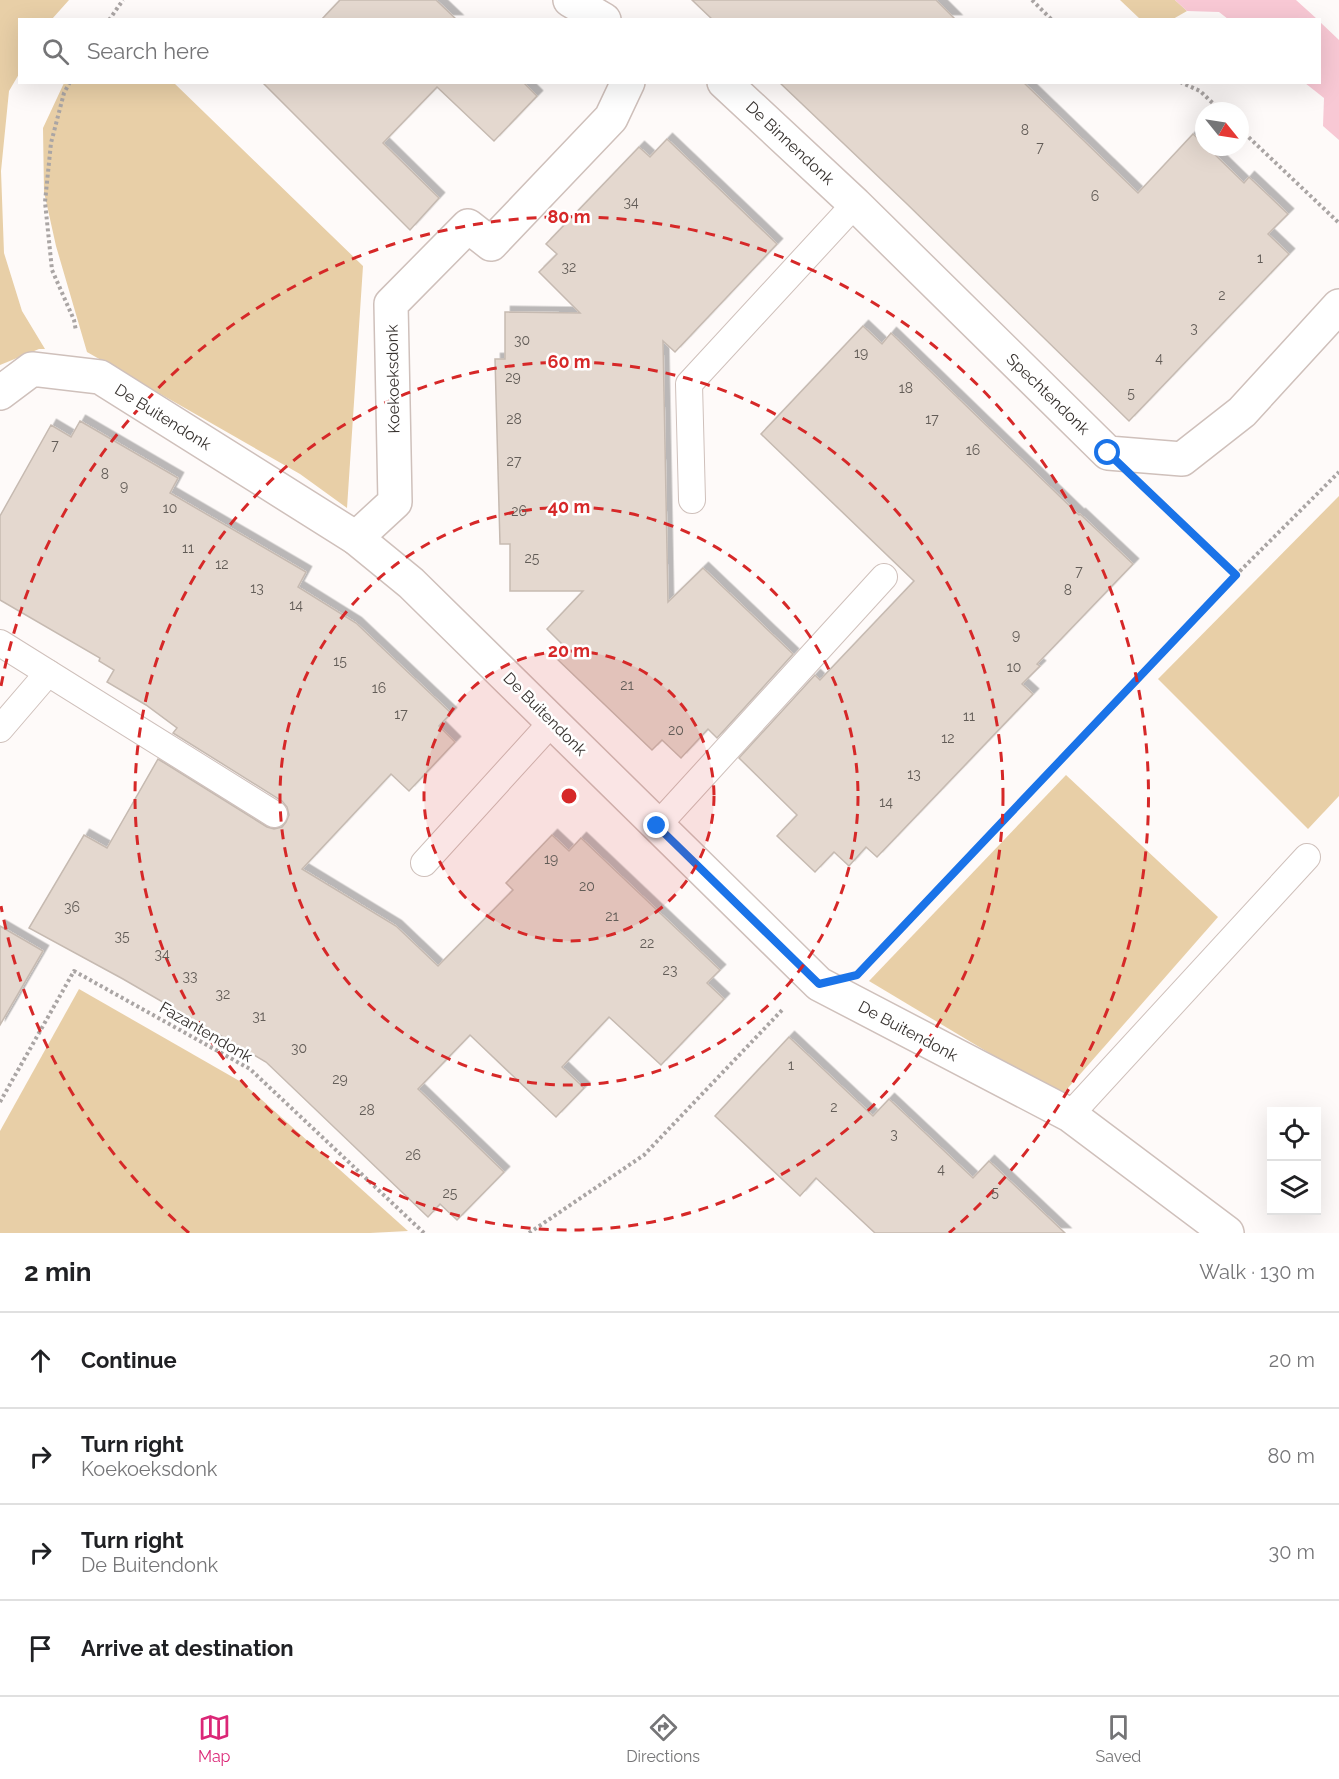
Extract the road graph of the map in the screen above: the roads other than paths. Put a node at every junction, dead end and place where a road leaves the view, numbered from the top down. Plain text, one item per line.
1 (570, 0) edge
2 (601, 18) edge
3 (627, 84) edge
4 (726, 84) edge
5 (855, 204) junction
6 (1339, 306) edge
7 (0, 393) edge
8 (692, 500) dead end
9 (356, 538) junction
10 (884, 577) dead end
11 (0, 644) edge
12 (48, 673) junction
13 (553, 721) junction
14 (0, 729) edge
15 (274, 814) dead end
16 (657, 826) junction
17 (1307, 857) dead end
18 (424, 863) dead end
19 (1070, 1115) junction
20 (1227, 1233) edge

1 - 2 street
3 - 9 street, Koekoeksdonk
4 - 5 street, De Binnendonk
5 - 6 street, Spechtendonk
5 - 8 lane
7 - 9 street, De Buitendonk
9 - 13 street, De Buitendonk
10 - 16 lane
11 - 12 lane
12 - 14 lane
12 - 15 lane
13 - 16 street, De Buitendonk
13 - 18 lane
16 - 19 street, De Buitendonk
17 - 19 lane
19 - 20 street, De Buitendonk

